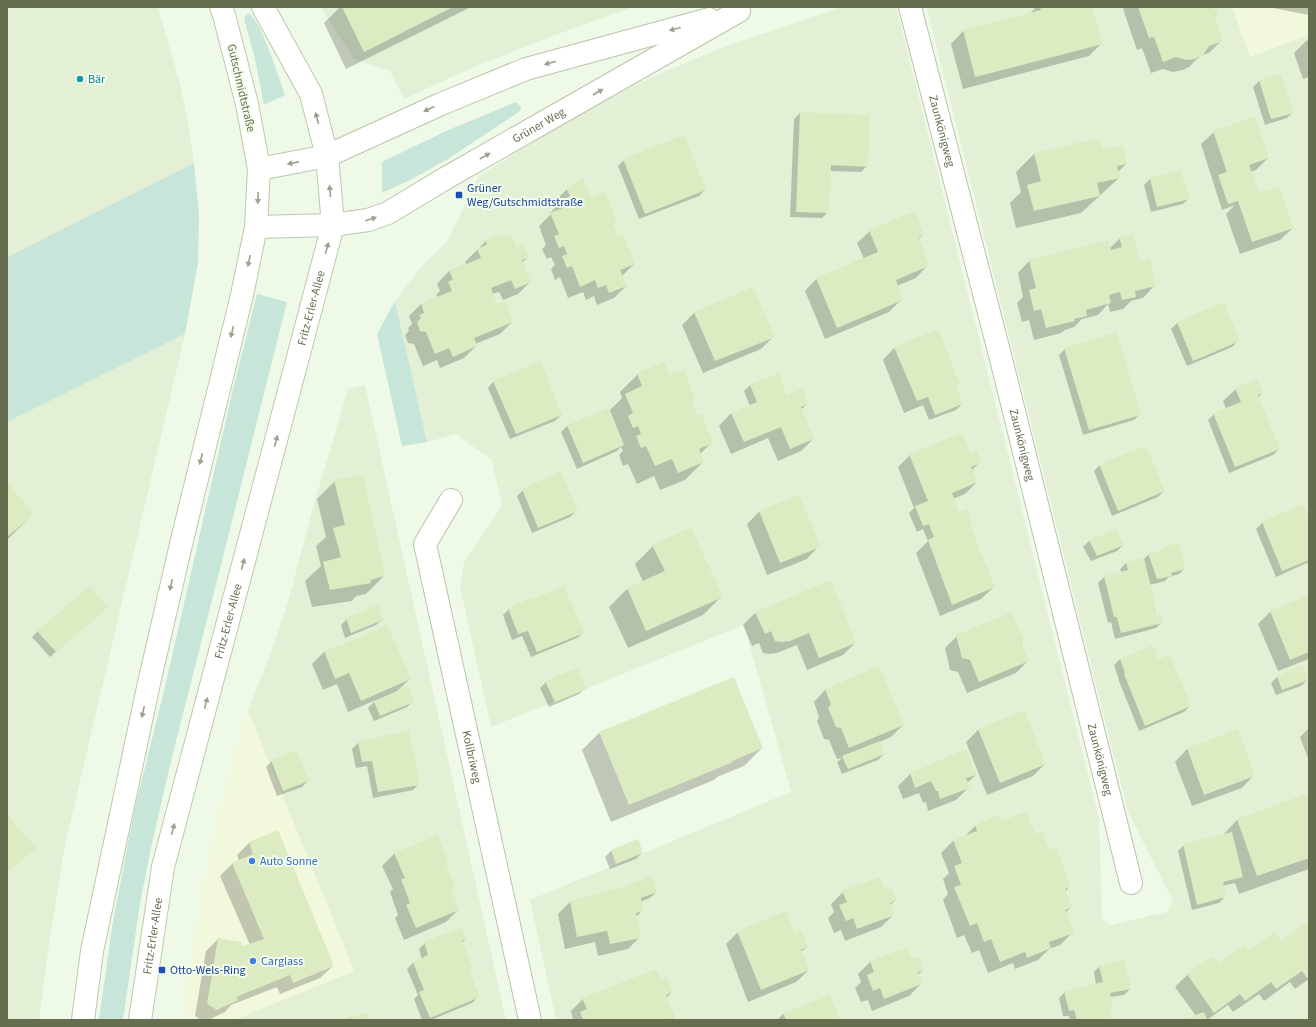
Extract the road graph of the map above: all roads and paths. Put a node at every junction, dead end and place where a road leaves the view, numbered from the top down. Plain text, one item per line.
1 (221, 7) edge
2 (263, 7) edge
3 (910, 7) edge
4 (745, 9) edge
5 (327, 156) junction
6 (259, 169) junction
7 (333, 225) junction
8 (256, 227) junction
9 (450, 500) dead end
10 (1131, 883) dead end
11 (83, 1020) edge
12 (140, 1020) edge
13 (530, 1020) edge

1 - 6 street, Gutschmidtstraße
5 -> 2 street
3 - 10 street, Zaunkönigweg
4 -> 5 street, Grüner Weg
7 -> 4 street, Grüner Weg
5 -> 6 street
7 -> 5 street, Fritz-Erler-Allee
6 -> 8 street
7 - 8 street
12 -> 7 street, Fritz-Erler-Allee
8 -> 11 street
9 - 13 street, Kolibriweg

